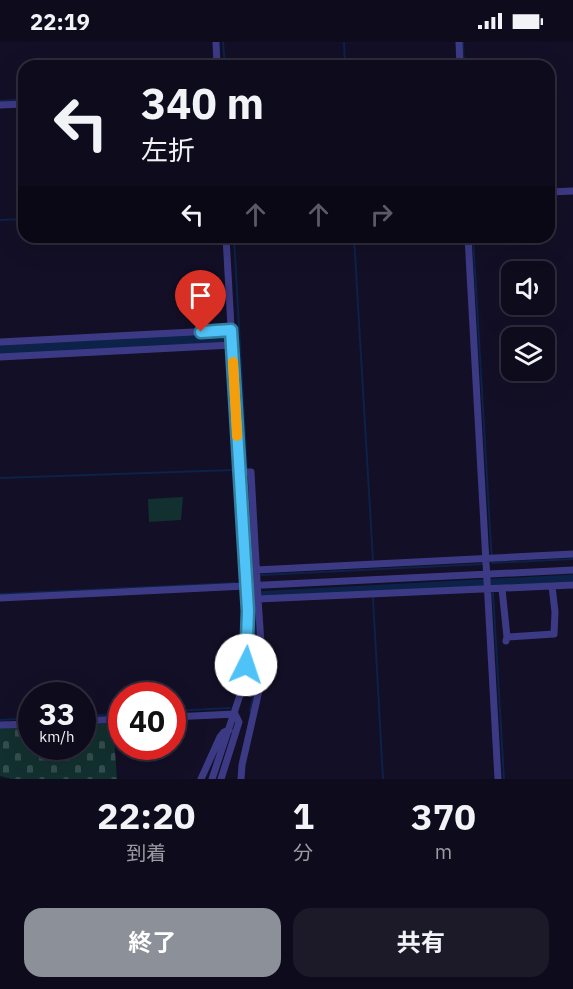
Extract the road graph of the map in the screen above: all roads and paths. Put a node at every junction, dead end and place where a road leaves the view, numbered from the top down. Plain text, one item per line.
1 (216, 42) edge
2 (459, 42) edge
3 (217, 60) edge
4 (460, 60) edge
5 (18, 104) edge
6 (0, 105) edge
7 (573, 191) edge
8 (555, 192) edge
9 (226, 243) edge
10 (468, 243) edge
11 (231, 330) junction
12 (0, 342) edge
13 (232, 345) junction
14 (0, 357) edge
15 (245, 472) junction
16 (573, 554) edge
17 (256, 570) junction
18 (488, 570) junction
19 (573, 570) edge
20 (573, 585) edge
21 (246, 586) junction
22 (552, 586) junction
23 (502, 589) junction
24 (258, 593) junction
25 (0, 598) edge
26 (235, 714) junction
27 (186, 716) edge
28 (18, 724) edge
29 (0, 725) edge
30 (229, 730) junction
31 (201, 779) edge
32 (212, 779) edge
33 (221, 779) edge
34 (241, 779) edge
35 (498, 779) edge

1 - 3 street
2 - 4 street
5 - 6 street
7 - 8 street
9 - 11 street
10 - 18 street
11 - 12 street
11 - 13 street
13 - 14 street
13 - 15 street
15 - 17 street
15 - 21 street
16 - 18 street
17 - 18 street
17 - 24 street
18 - 19 street
18 - 23 street
18 - 24 street
18 - 24 street
18 - 35 street
20 - 22 street
21 - 24 street
21 - 25 street
21 - 26 street
22 - 23 street
22 - 23 street
24 - 34 street
26 - 27 street
26 - 30 street
26 - 33 street
28 - 29 street
30 - 31 street
30 - 32 street

